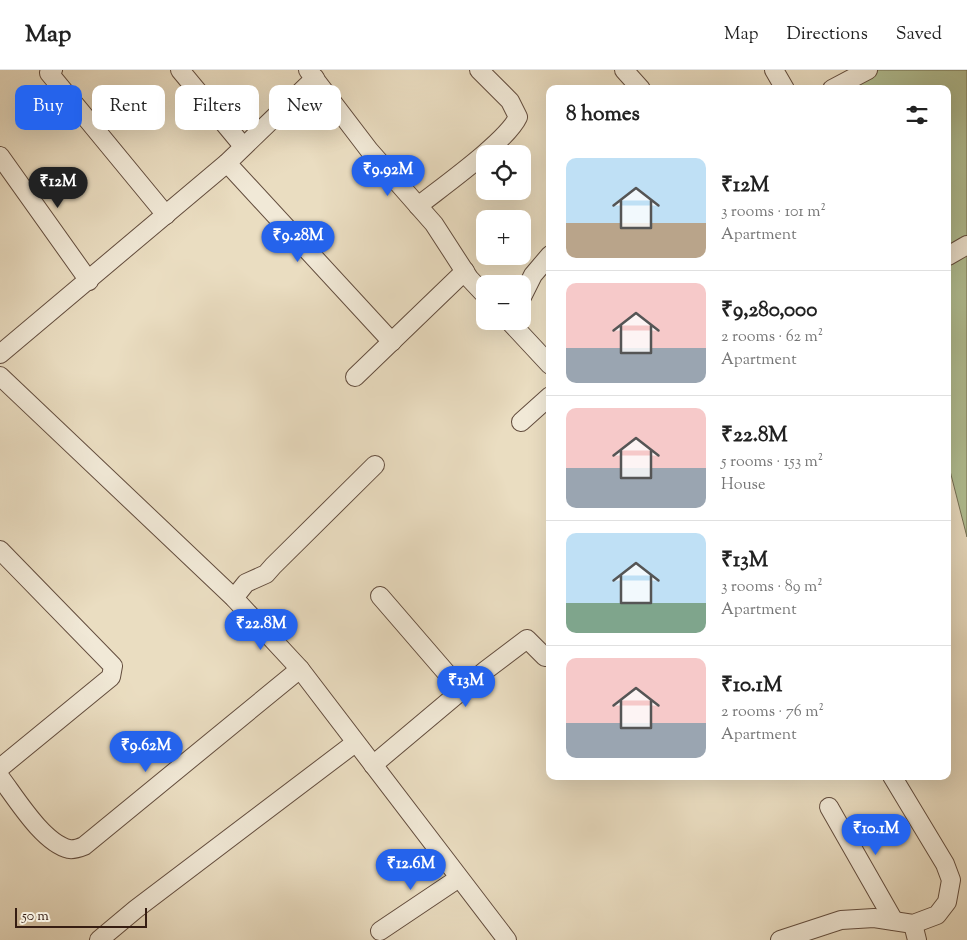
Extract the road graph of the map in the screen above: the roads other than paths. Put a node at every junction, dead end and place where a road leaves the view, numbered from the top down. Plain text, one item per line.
1 (180, 70) edge
2 (479, 70) edge
3 (624, 70) edge
4 (774, 70) edge
5 (868, 70) edge
6 (50, 71) edge
7 (311, 74) edge
8 (840, 80) edge
9 (637, 85) edge
10 (783, 85) edge
11 (243, 146) junction
12 (0, 156) edge
13 (227, 162) junction
14 (418, 206) junction
15 (166, 215) junction
16 (967, 245) edge
17 (951, 254) edge
18 (546, 260) edge
19 (465, 272) junction
20 (531, 279) edge
21 (89, 280) junction
22 (476, 285) edge
23 (518, 330) edge
24 (392, 342) junction
25 (0, 354) edge
26 (546, 361) edge
27 (0, 376) edge
28 (355, 377) dead end
29 (546, 400) edge
30 (521, 422) dead end
31 (375, 464) dead end
32 (0, 550) edge
33 (380, 596) dead end
34 (234, 598) junction
35 (546, 657) edge
36 (300, 669) junction
37 (462, 691) junction
38 (355, 743) junction
39 (373, 765) junction
40 (0, 768) edge
41 (0, 777) edge
42 (894, 780) edge
43 (829, 807) dead end
44 (459, 878) junction
45 (894, 921) junction
46 (380, 931) dead end
47 (915, 932) edge
48 (99, 940) edge
49 (506, 940) edge
50 (780, 940) edge

1 - 11 street
2 - 14 street
3 - 9 street
4 - 10 street
5 - 8 street
6 - 15 street
7 - 11 street
7 - 14 street
11 - 13 street
12 - 21 street
13 - 15 street
13 - 24 street
14 - 19 street
15 - 21 street
16 - 17 street
18 - 20 street
19 - 22 street
19 - 24 street
21 - 25 street
23 - 26 street
24 - 28 street
27 - 34 street
29 - 30 street
31 - 34 street
32 - 40 street
33 - 37 street
34 - 36 street
35 - 37 street
36 - 38 street
36 - 41 street
37 - 39 street
38 - 39 street
38 - 48 street
39 - 44 street
42 - 47 street
43 - 45 street
44 - 46 street
44 - 49 street
45 - 47 street
45 - 50 street

